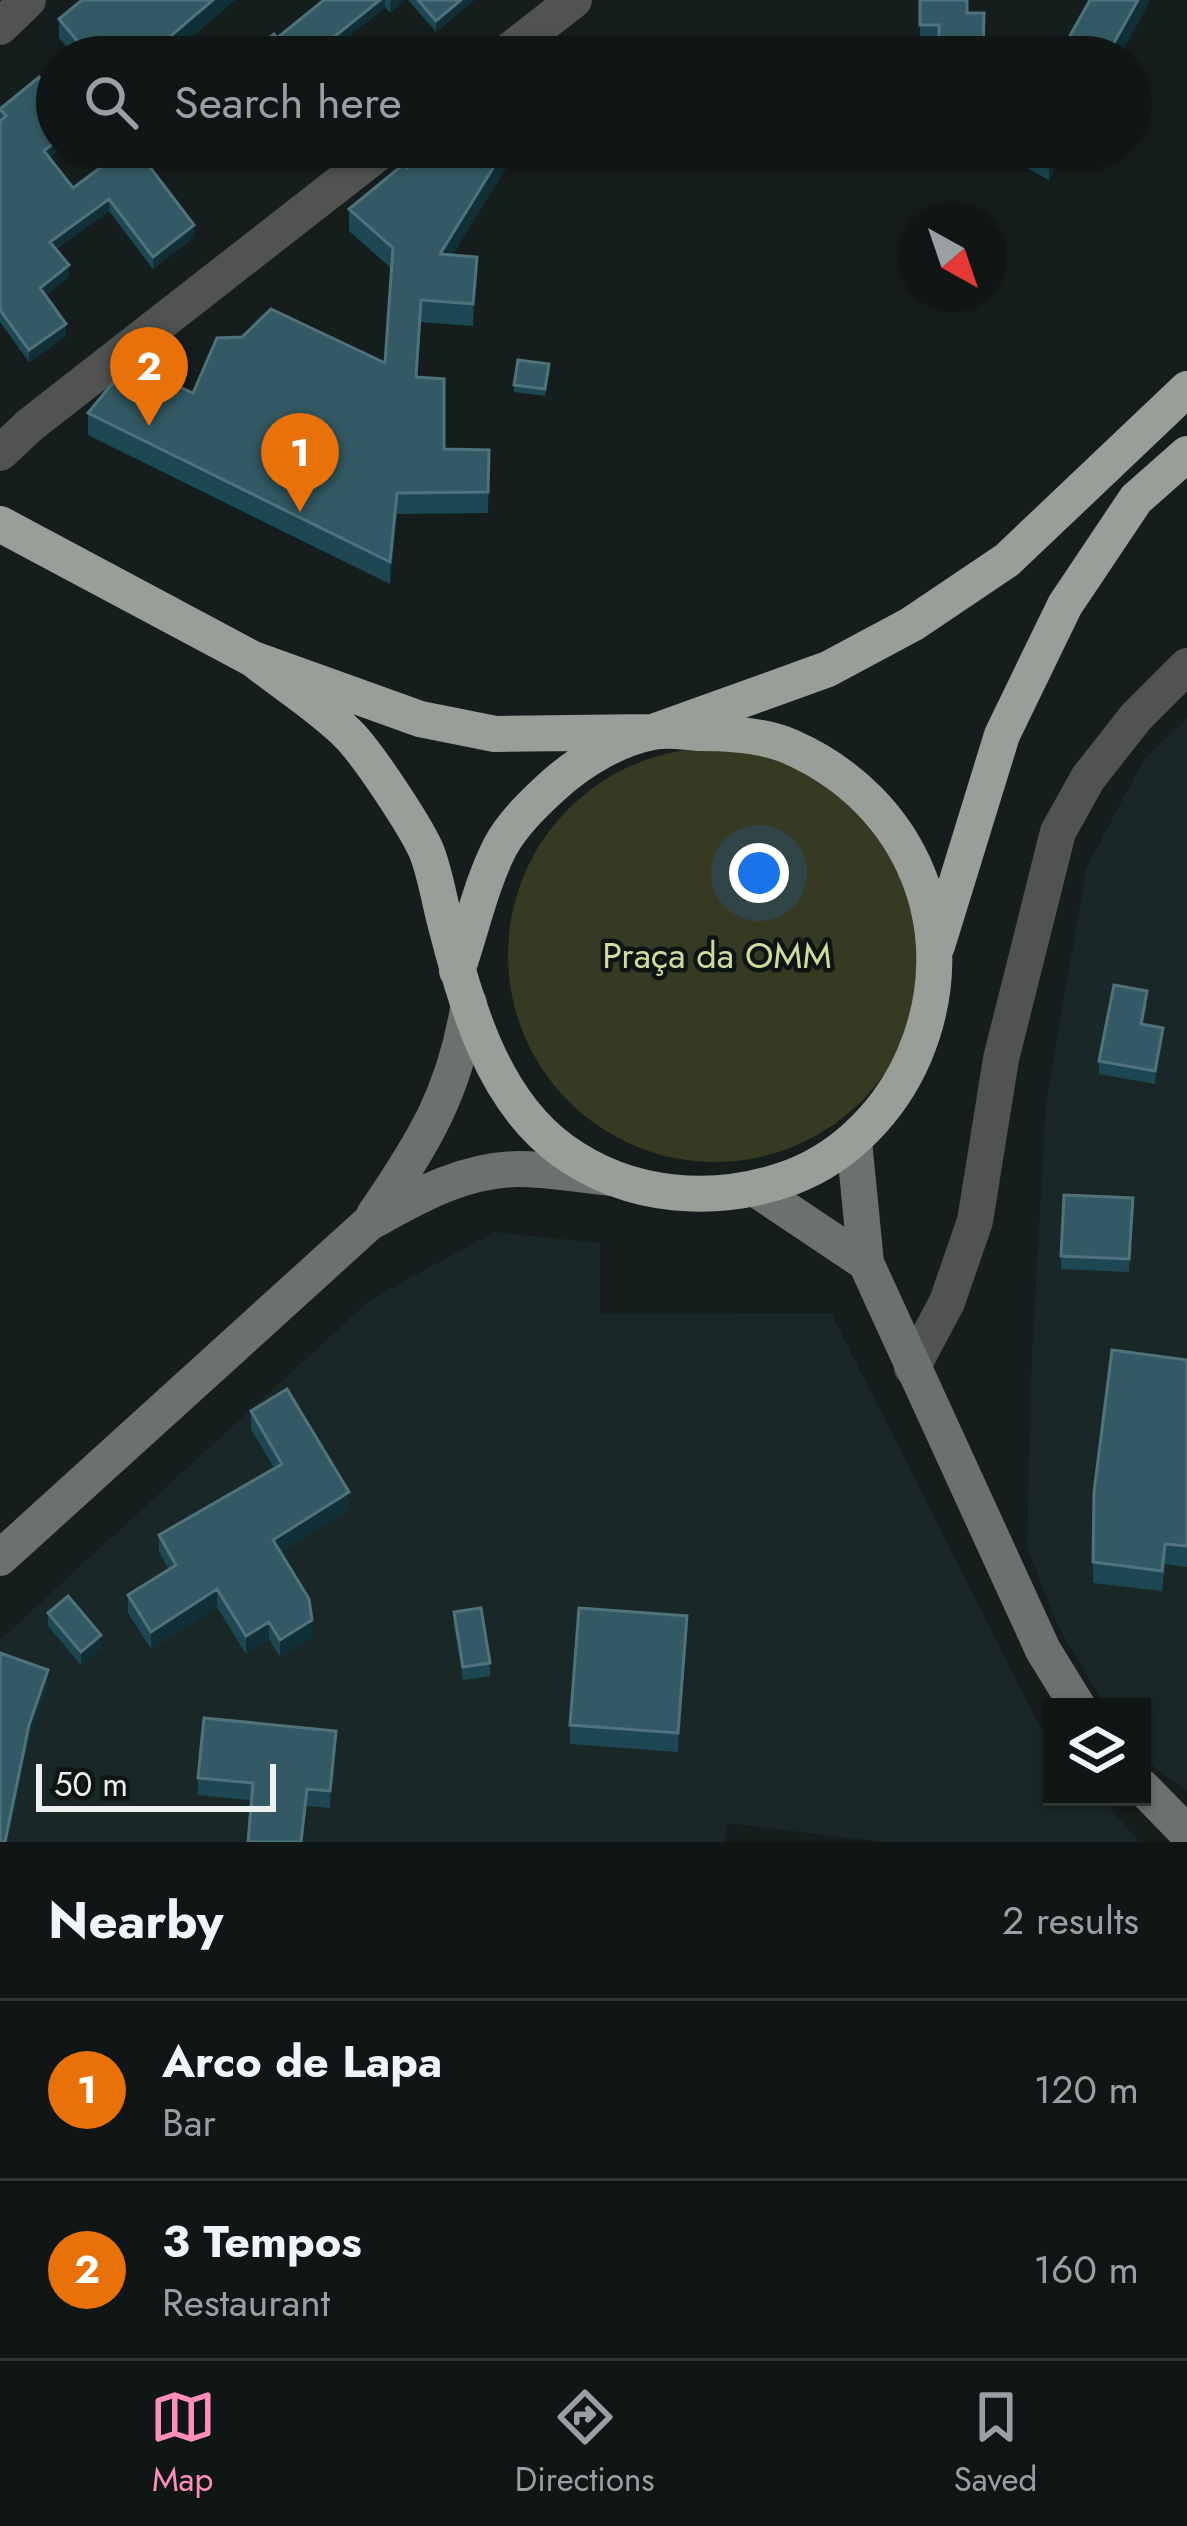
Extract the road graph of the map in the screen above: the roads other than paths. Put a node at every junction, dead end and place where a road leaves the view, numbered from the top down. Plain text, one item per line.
1 (28, 0) edge
2 (574, 0) edge
3 (0, 27) edge
4 (528, 36) edge
5 (359, 168) edge
6 (1187, 389) edge
7 (0, 453) edge
8 (1187, 454) edge
9 (0, 524) edge
10 (253, 659) junction
11 (1187, 666) edge
12 (653, 732) junction
13 (936, 950) junction
14 (463, 987) junction
15 (854, 1141) junction
16 (612, 1178) junction
17 (757, 1190) junction
18 (368, 1223) junction
19 (866, 1263) junction
20 (912, 1368) junction
21 (0, 1558) edge
22 (1072, 1698) edge
23 (1151, 1796) edge
24 (1187, 1833) edge

1 - 3 street
2 - 4 street
5 - 7 street
6 - 12 highway
8 - 13 highway
9 - 10 highway
10 - 12 highway
10 - 14 highway
11 - 20 street
12 - 13 highway
12 - 14 highway
13 - 15 highway
14 - 16 highway
14 - 18 street
15 - 17 highway
15 - 19 street
16 - 17 highway
16 - 18 street
17 - 19 street
18 - 21 street
19 - 20 street
20 - 22 street
23 - 24 street

